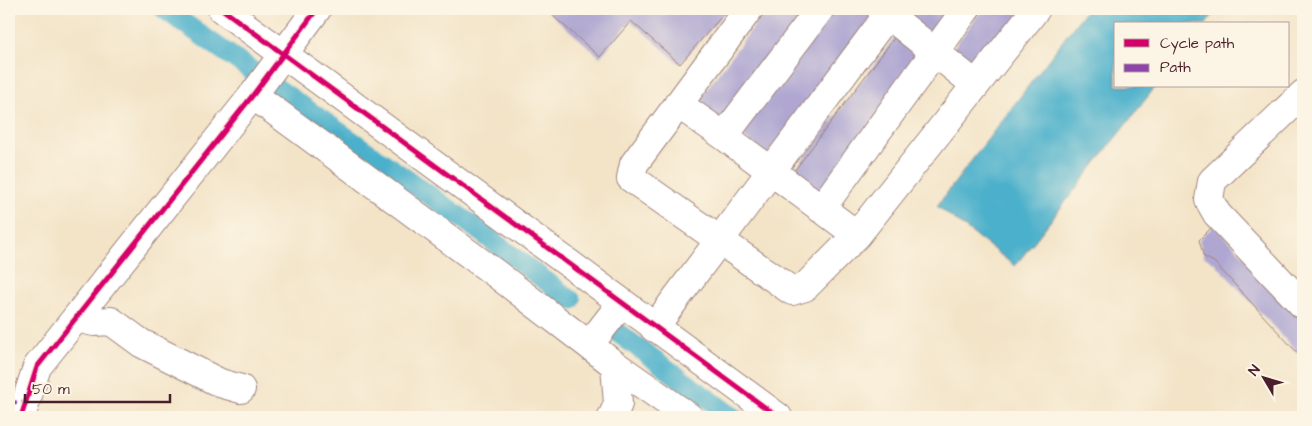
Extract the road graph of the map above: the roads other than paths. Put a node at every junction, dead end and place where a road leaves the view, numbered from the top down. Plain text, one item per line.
1 (222, 9) edge
2 (317, 9) edge
3 (749, 9) edge
4 (820, 9) edge
5 (966, 9) edge
6 (1036, 9) edge
7 (887, 11) edge
8 (934, 51) junction
9 (283, 53) junction
10 (976, 85) junction
11 (1303, 94) edge
12 (253, 95) junction
13 (678, 104) junction
14 (724, 136) junction
15 (771, 172) junction
16 (821, 209) junction
17 (857, 235) junction
18 (720, 240) junction
19 (621, 304) junction
20 (1303, 304) edge
21 (77, 318) junction
22 (654, 328) junction
23 (589, 345) junction
24 (615, 365) junction
25 (241, 389) dead end
26 (21, 417) edge
27 (612, 417) edge
28 (689, 417) edge
29 (778, 417) edge

1 - 9 street
2 - 9 street
3 - 13 street
4 - 14 street
5 - 8 street
6 - 10 street
7 - 8 street
7 - 15 street
8 - 10 street
8 - 16 street
9 - 12 street
9 - 19 street
10 - 17 street
11 - 20 street
12 - 21 street
12 - 23 street
13 - 14 street
13 - 18 street
14 - 15 street
15 - 16 street
15 - 18 street
16 - 17 street
17 - 18 street
18 - 22 street
19 - 22 street
19 - 23 street
21 - 25 street
21 - 26 street
22 - 29 street
23 - 24 street
24 - 27 street
24 - 28 street

